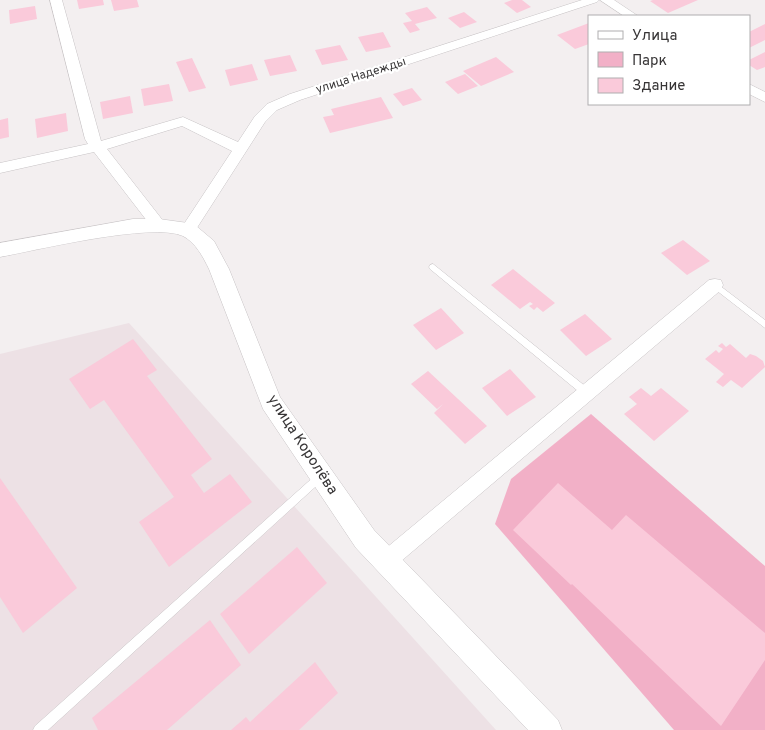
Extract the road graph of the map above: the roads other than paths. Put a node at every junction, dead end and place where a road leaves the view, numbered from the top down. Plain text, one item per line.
1 (56, 0) edge
2 (593, 0) edge
3 (606, 0) edge
4 (630, 15) edge
5 (750, 89) edge
6 (765, 98) edge
7 (98, 146) junction
8 (240, 149) junction
9 (0, 168) edge
10 (159, 226) junction
11 (188, 230) junction
12 (0, 250) edge
13 (433, 267) dead end
14 (715, 285) joint
15 (765, 325) edge
16 (587, 394) junction
17 (321, 476) junction
18 (386, 561) junction
19 (39, 730) edge
20 (548, 730) edge

1 - 7 street
2 - 8 street, улица Надежды
3 - 4 street
5 - 6 street
7 - 8 street
7 - 9 street
7 - 10 street
8 - 11 street, улица Надежды
10 - 11 street
10 - 12 street
11 - 17 street, улица Королёва
13 - 16 lane
14 - 15 lane
14 - 16 street
16 - 18 street
17 - 18 street, улица Королёва
17 - 19 lane
18 - 20 street, улица Королёва

